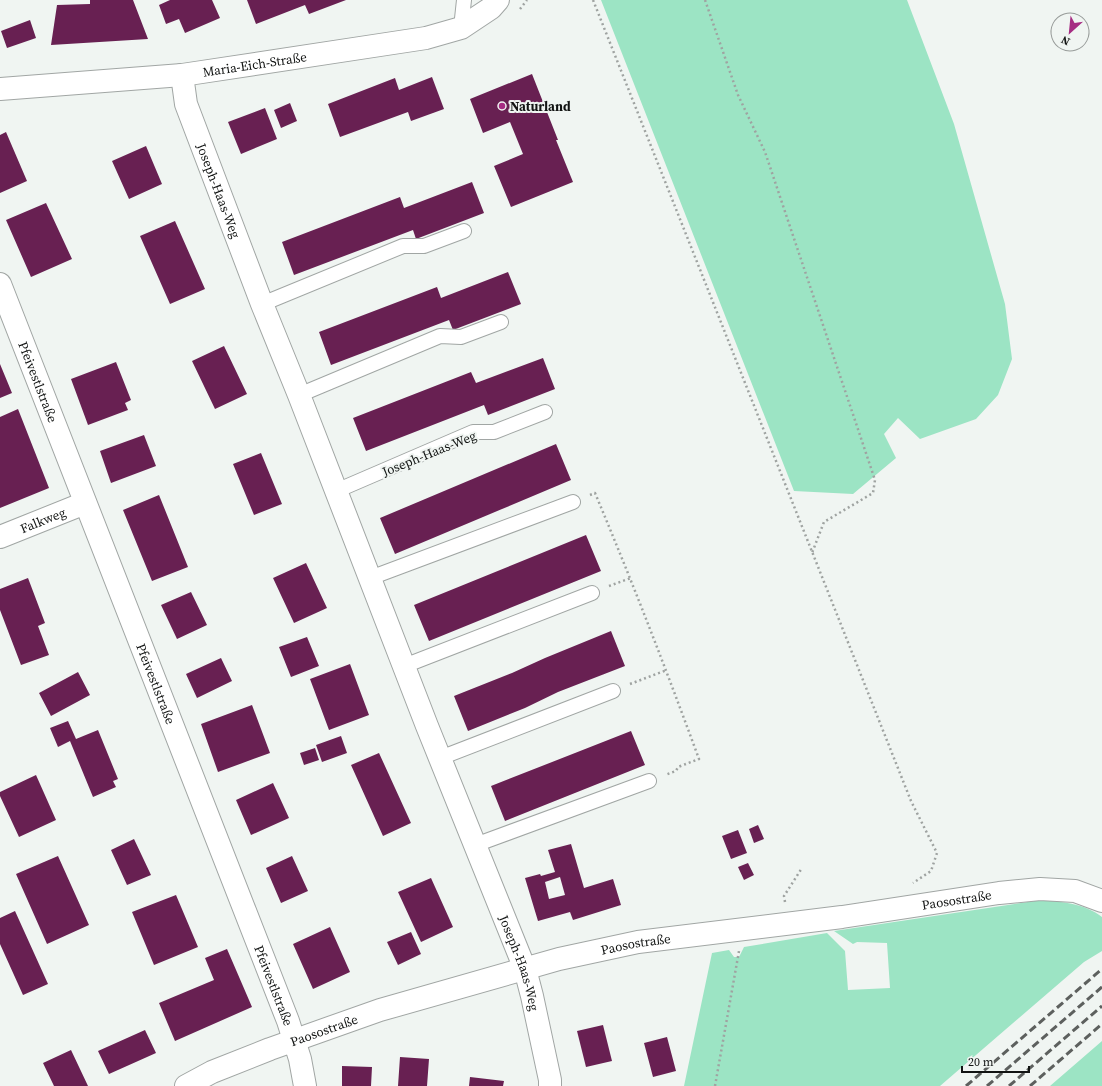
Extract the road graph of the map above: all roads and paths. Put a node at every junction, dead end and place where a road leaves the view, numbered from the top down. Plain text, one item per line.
1 (464, 0) edge
2 (498, 0) edge
3 (593, 0) edge
4 (704, 0) edge
5 (461, 28) junction
6 (182, 75) junction
7 (0, 89) edge
8 (464, 231) dead end
9 (0, 284) edge
10 (262, 304) junction
11 (501, 322) dead end
12 (299, 395) junction
13 (545, 412) dead end
14 (336, 491) junction
15 (595, 493) dead end
16 (573, 502) dead end
17 (85, 503) junction
18 (0, 538) edge
19 (812, 553) junction
20 (370, 578) junction
21 (631, 578) junction
22 (592, 593) joint
23 (404, 666) junction
24 (667, 670) junction
25 (614, 691) joint
26 (440, 758) junction
27 (649, 781) joint
28 (475, 845) junction
29 (802, 868) dead end
30 (910, 885) dead end
31 (784, 896) dead end
32 (1102, 902) edge
33 (743, 929) junction
34 (525, 970) junction
35 (294, 1039) junction
36 (186, 1086) edge
37 (305, 1086) edge
38 (550, 1086) edge
39 (715, 1086) edge

1 - 5 lane
2 - 5 street, Maria-Eich-Straße
3 - 19 path
4 - 19 path
5 - 6 street, Maria-Eich-Straße
6 - 7 street, Maria-Eich-Straße
6 - 10 street, Joseph-Haas-Weg
8 - 10 lane
9 - 17 street, Pfeivestlstraße
10 - 12 street, Joseph-Haas-Weg
11 - 12 lane
12 - 14 street, Joseph-Haas-Weg
13 - 14 lane, Joseph-Haas-Weg
14 - 20 street, Joseph-Haas-Weg
15 - 21 path
16 - 20 lane
17 - 18 street, Falkweg
17 - 35 street, Pfeivestlstraße
19 - 30 path
20 - 23 street, Joseph-Haas-Weg
21 - 22 path
21 - 24 path
22 - 23 lane
23 - 26 street, Joseph-Haas-Weg
24 - 25 path
24 - 27 path
25 - 26 lane
26 - 28 street, Joseph-Haas-Weg
27 - 28 lane
28 - 34 street, Joseph-Haas-Weg
29 - 31 path
32 - 33 street, Paosostraße
33 - 34 street, Paosostraße
33 - 39 path
34 - 35 street, Paosostraße
34 - 38 street, Joseph-Haas-Weg
35 - 36 street, Paosostraße
35 - 37 street, Pfeivestlstraße

